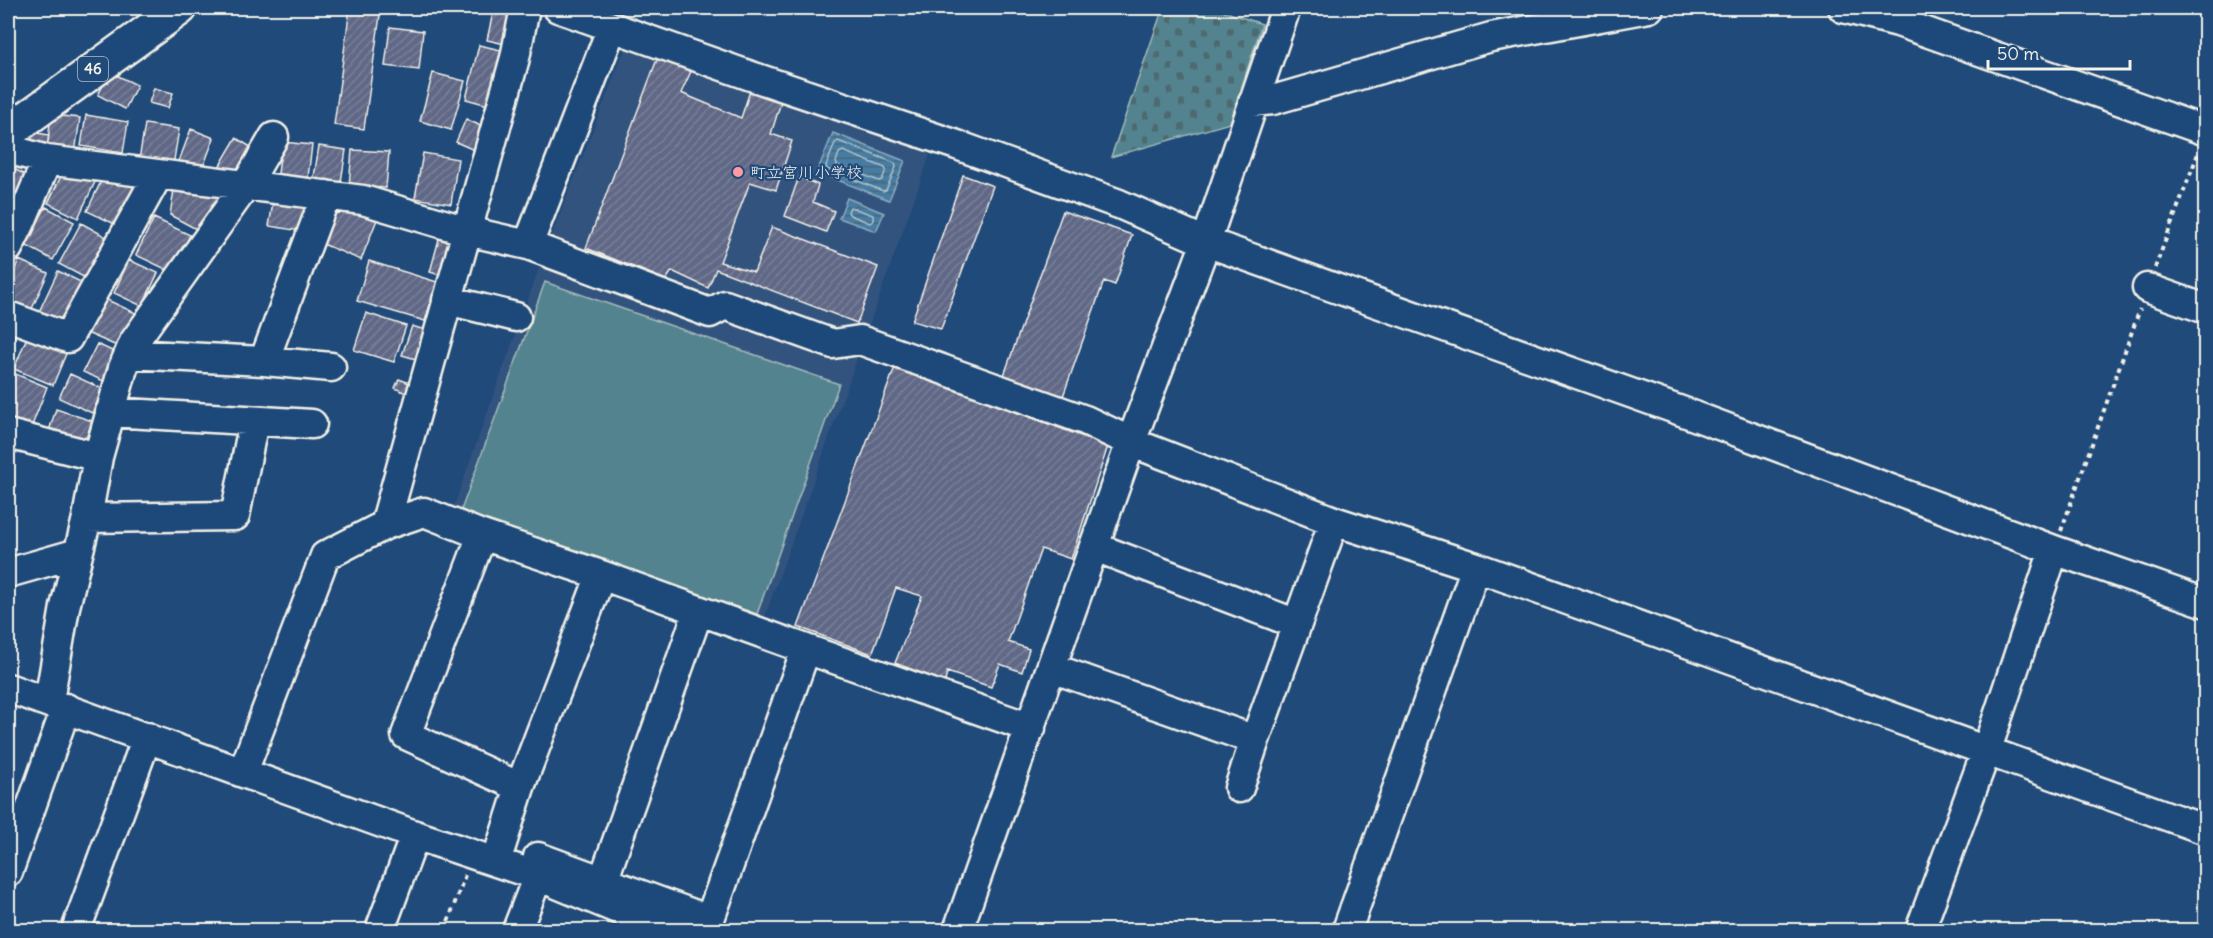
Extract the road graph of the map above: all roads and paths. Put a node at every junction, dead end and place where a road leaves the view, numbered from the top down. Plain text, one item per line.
1 (180, 8) edge
2 (525, 8) edge
3 (558, 8) edge
4 (1286, 8) edge
5 (1649, 8) edge
6 (1843, 8) edge
7 (612, 27) junction
8 (1253, 102) junction
9 (8, 132) edge
10 (274, 136) dead end
11 (2203, 138) edge
12 (8, 149) edge
13 (47, 160) junction
14 (158, 175) junction
15 (246, 185) junction
16 (326, 195) junction
17 (467, 231) junction
18 (1206, 242) junction
19 (528, 245) junction
20 (8, 248) edge
21 (2147, 288) junction
22 (447, 300) junction
23 (2205, 309) edge
24 (8, 316) edge
25 (516, 317) dead end
26 (129, 354) junction
27 (264, 361) junction
28 (332, 367) dead end
29 (110, 412) junction
30 (254, 421) junction
31 (312, 424) dead end
32 (8, 437) edge
33 (1131, 442) junction
34 (98, 457) junction
35 (87, 518) junction
36 (1334, 521) junction
37 (385, 525) junction
38 (482, 535) junction
39 (1095, 547) junction
40 (2055, 550) junction
41 (78, 553) junction
42 (1476, 567) junction
43 (8, 573) edge
44 (601, 575) junction
45 (2205, 603) edge
46 (698, 612) junction
47 (1297, 624) junction
48 (806, 649) junction
49 (1052, 668) junction
50 (8, 688) edge
51 (58, 705) junction
52 (1031, 728) junction
53 (147, 737) junction
54 (1255, 740) junction
55 (1986, 752) junction
56 (243, 772) junction
57 (520, 787) junction
58 (1239, 788) dead end
59 (2205, 830) edge
60 (405, 831) junction
61 (490, 854) junction
62 (8, 872) edge
63 (538, 876) junction
64 (600, 890) junction
65 (708, 925) edge
66 (76, 930) edge
67 (380, 930) edge
68 (445, 930) edge
69 (517, 930) edge
70 (664, 930) edge
71 (958, 930) edge
72 (1347, 930) edge
73 (1920, 930) edge

1 - 9 main road, 46
2 - 17 street
3 - 7 street
4 - 8 street
5 - 8 street
6 - 11 street
7 - 18 street
7 - 19 street
8 - 18 street
10 - 15 street
11 - 21 path
12 - 13 street
13 - 14 street
13 - 20 street
14 - 15 street
14 - 24 street
15 - 16 street
15 - 26 street
16 - 17 street
16 - 27 street
17 - 19 street
17 - 22 street
18 - 33 street
18 - 40 street
19 - 33 street
21 - 23 street
21 - 40 path
22 - 25 street
22 - 37 street
26 - 27 street
26 - 29 street
27 - 28 street
29 - 30 street
29 - 34 street
30 - 31 street
30 - 35 street
32 - 34 street
33 - 36 street
33 - 39 street
34 - 35 street
35 - 41 street
36 - 42 street
36 - 47 street
37 - 38 street
37 - 56 street
38 - 44 street
38 - 57 street
39 - 47 street
39 - 49 street
40 - 45 street
40 - 55 street
41 - 43 street
41 - 51 street
42 - 55 street
42 - 72 street
44 - 46 street
44 - 57 street
46 - 48 street
46 - 64 street
47 - 54 street
48 - 52 street
48 - 65 street
49 - 52 street
49 - 54 street
50 - 51 street
51 - 53 street
51 - 62 street
52 - 71 street
53 - 56 street
53 - 66 street
54 - 58 street
55 - 59 street
55 - 73 street
56 - 60 street
57 - 61 street
60 - 61 street
60 - 67 street
61 - 63 street
61 - 64 street
61 - 68 path
63 - 64 street
63 - 69 street
64 - 65 street
64 - 70 street

